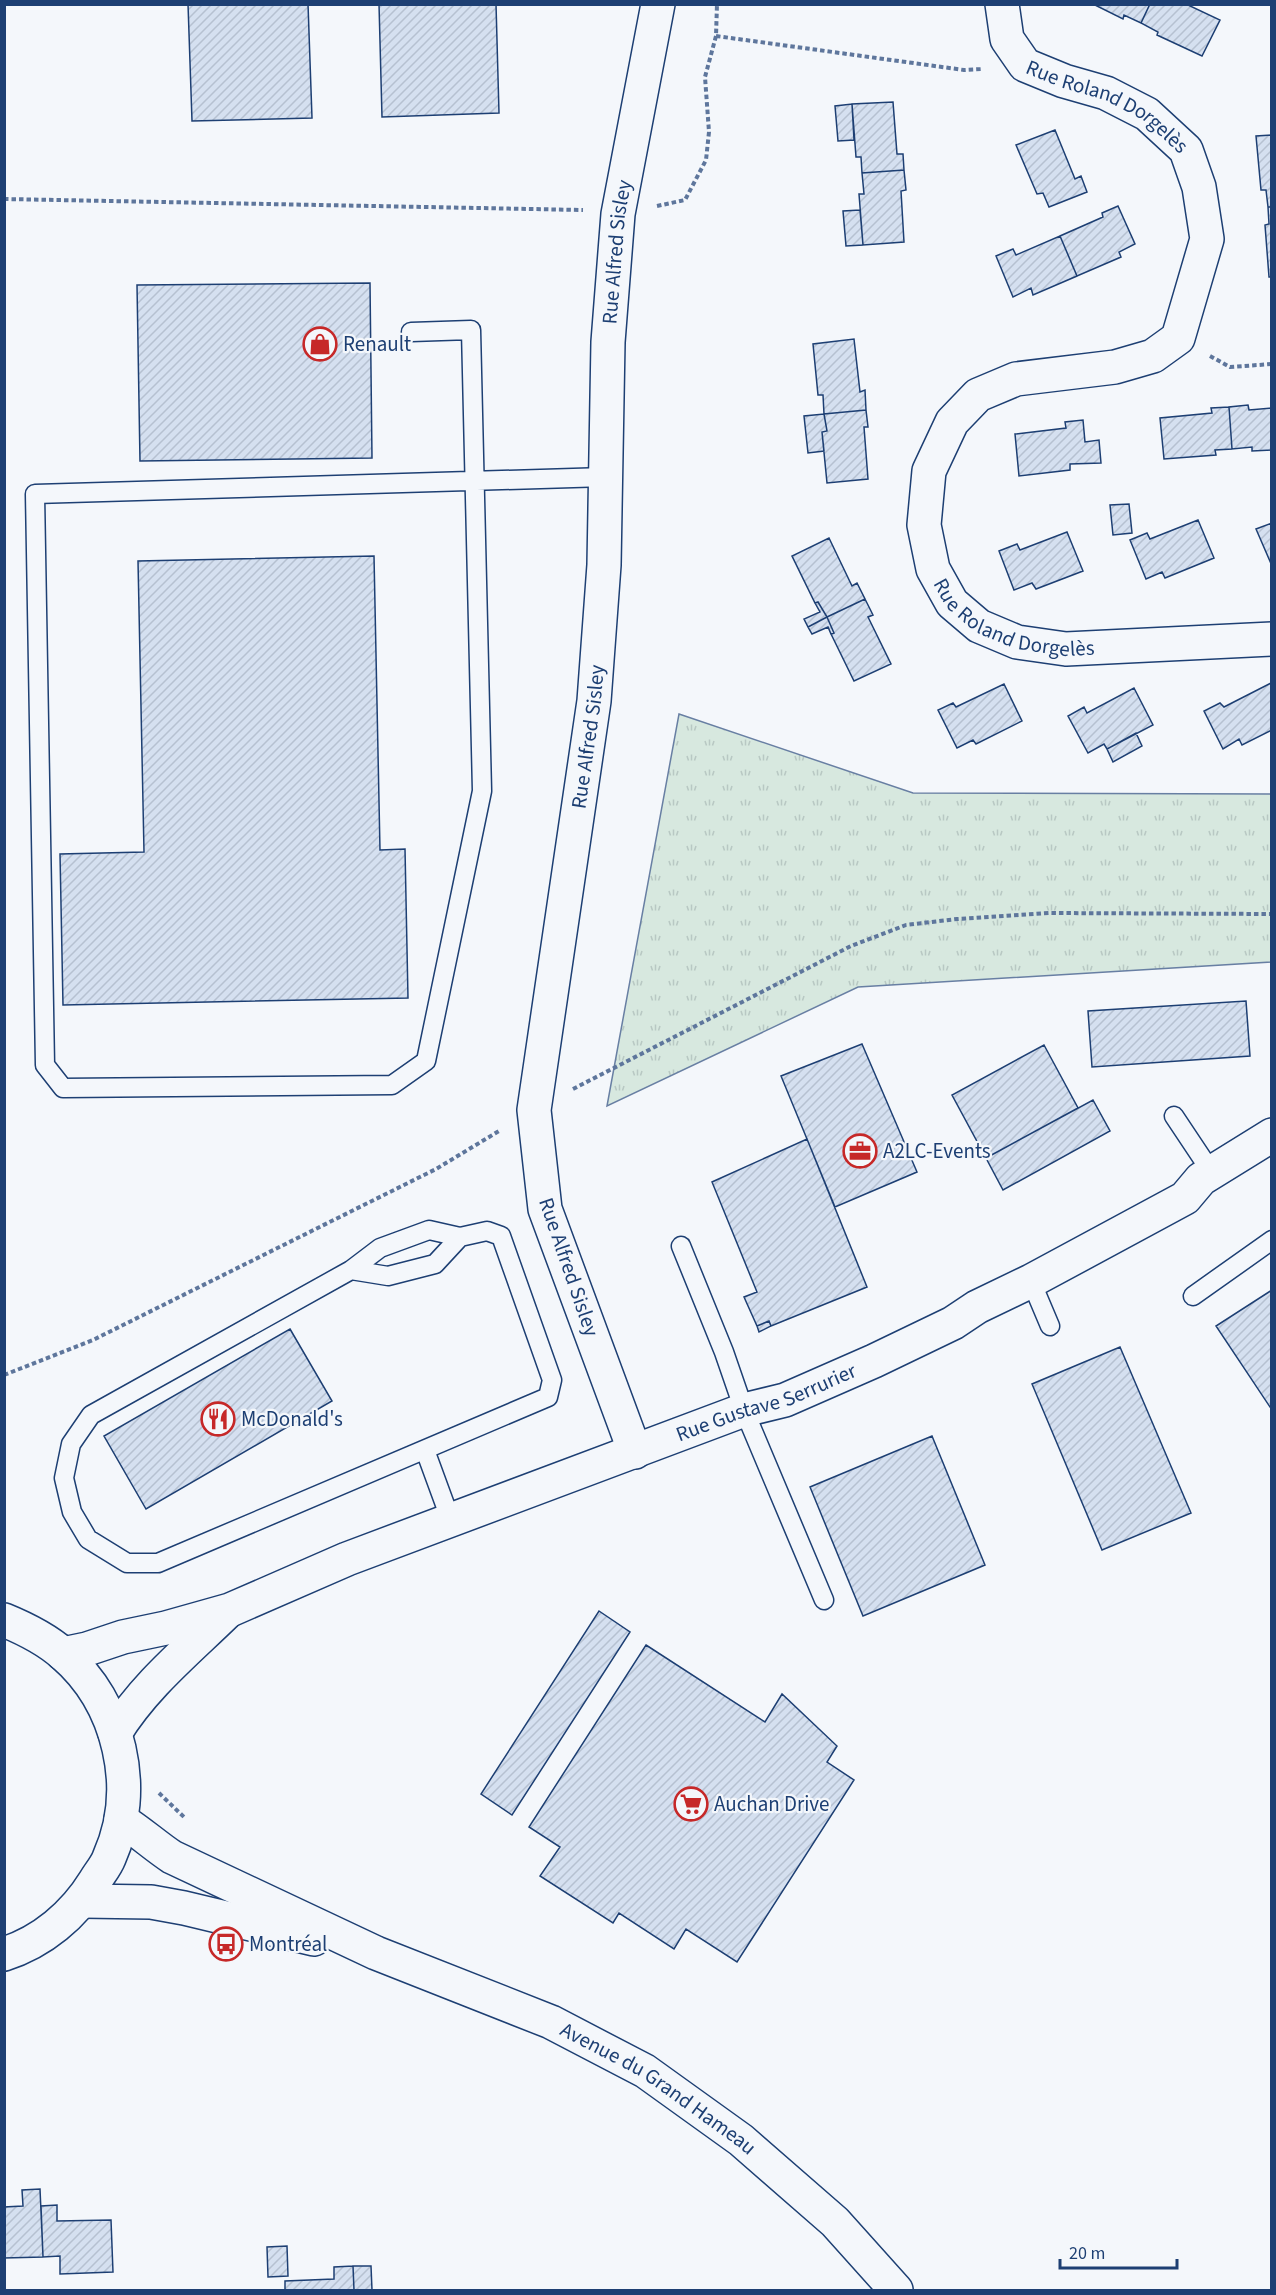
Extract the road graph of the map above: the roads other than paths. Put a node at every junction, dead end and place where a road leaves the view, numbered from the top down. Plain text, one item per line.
1 (658, 4) edge
2 (1002, 4) edge
3 (411, 332) dead end
4 (606, 477) junction
5 (475, 481) junction
6 (1272, 639) edge
7 (1174, 1116) dead end
8 (1272, 1135) edge
9 (1212, 1173) junction
10 (460, 1237) junction
11 (1272, 1239) edge
12 (681, 1246) dead end
13 (351, 1270) junction
14 (1031, 1281) junction
15 (1193, 1296) dead end
16 (1050, 1326) dead end
17 (744, 1410) junction
18 (425, 1450) junction
19 (635, 1452) junction
20 (451, 1521) junction
21 (824, 1600) dead end
22 (230, 1610) junction
23 (4, 1620) edge
24 (63, 1654) junction
25 (116, 1733) junction
26 (121, 1820) junction
27 (83, 1900) junction
28 (376, 1953) junction
29 (4, 1954) edge
30 (896, 2290) edge

1 - 4 street, Rue Alfred Sisley
2 - 6 street, Rue Roland Dorgelès
3 - 5 lane
4 - 5 lane
4 - 19 street, Rue Alfred Sisley
5 - 5 lane
7 - 9 lane
8 - 9 street, Rue Gustave Serrurier
9 - 14 street, Rue Gustave Serrurier
10 - 13 lane
10 - 13 lane
10 - 18 lane
11 - 15 lane
12 - 17 lane
13 - 18 lane
14 - 16 lane
14 - 17 street, Rue Gustave Serrurier
17 - 19 street, Rue Gustave Serrurier
17 - 21 lane
18 - 20 lane
19 - 20 street, Rue Gustave Serrurier
20 - 22 street, Rue Gustave Serrurier
22 - 24 street, Rue Gustave Serrurier
22 - 25 street, Rue Gustave Serrurier
23 - 24 street
24 - 25 street
25 - 26 street
26 - 27 street
26 - 28 street, Avenue du Grand Hameau
27 - 28 street, Avenue du Grand Hameau
27 - 29 street
28 - 30 street, Avenue du Grand Hameau

